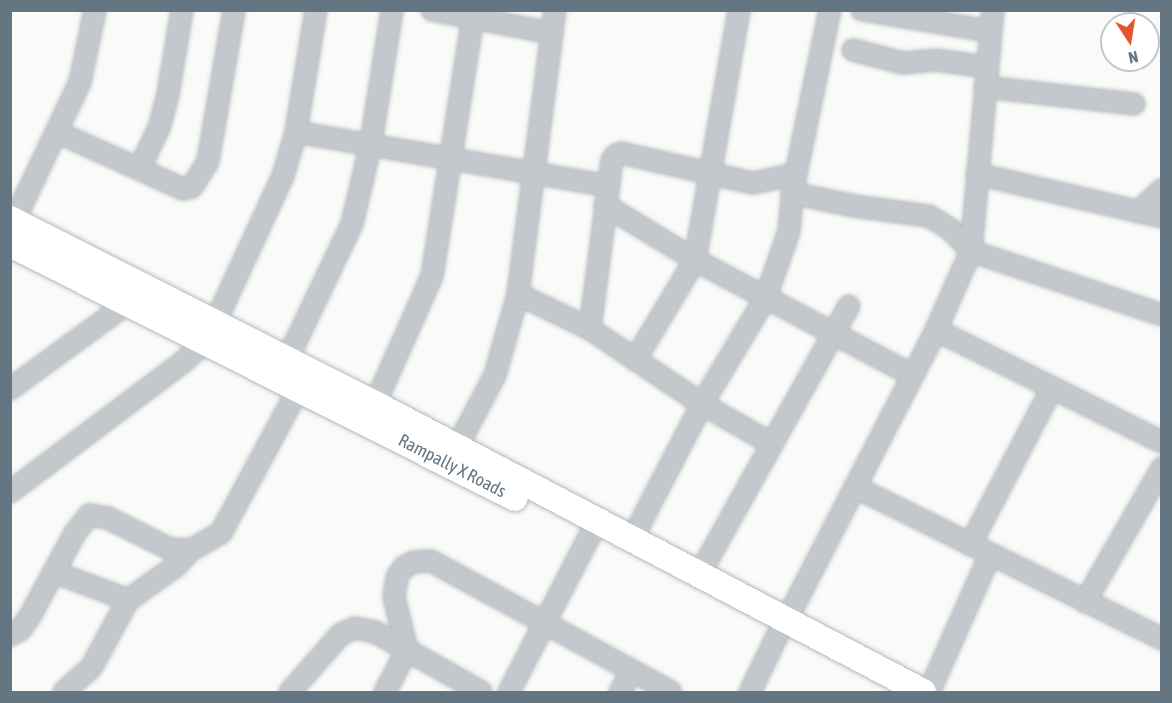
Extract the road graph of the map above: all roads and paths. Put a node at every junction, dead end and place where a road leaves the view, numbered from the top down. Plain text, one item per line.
1 (95, 10) edge
2 (182, 10) edge
3 (234, 10) edge
4 (316, 10) edge
5 (392, 10) edge
6 (432, 10) edge
7 (555, 10) edge
8 (739, 10) edge
9 (830, 10) edge
10 (862, 10) edge
11 (993, 10) edge
12 (473, 14) edge
13 (990, 31) junction
14 (552, 33) junction
15 (853, 50) dead end
16 (986, 77) junction
17 (1134, 104) dead end
18 (57, 132) junction
19 (296, 132) junction
20 (371, 143) junction
21 (452, 160) junction
22 (140, 167) junction
23 (533, 174) junction
24 (796, 174) junction
25 (977, 174) junction
26 (709, 175) junction
27 (1161, 190) edge
28 (792, 193) junction
29 (607, 196) junction
30 (1138, 212) junction
31 (1161, 217) edge
32 (12, 228) edge
33 (971, 251) junction
34 (695, 260) junction
35 (519, 294) junction
36 (766, 297) junction
37 (128, 303) junction
38 (849, 306) dead end
39 (1161, 315) edge
40 (590, 329) junction
41 (936, 330) junction
42 (210, 332) junction
43 (832, 333) junction
44 (287, 360) junction
45 (635, 360) junction
46 (912, 375) junction
47 (1052, 388) junction
48 (10, 389) edge
49 (298, 390) junction
50 (330, 394) junction
51 (375, 404) junction
52 (702, 404) junction
53 (1161, 442) edge
54 (772, 444) junction
55 (457, 447) junction
56 (1161, 468) edge
57 (855, 487) junction
58 (10, 492) edge
59 (590, 535) junction
60 (631, 541) junction
61 (970, 545) junction
62 (192, 550) junction
63 (990, 555) junction
64 (54, 572) junction
65 (698, 577) junction
66 (128, 600) junction
67 (1085, 602) junction
68 (543, 623) junction
69 (781, 628) junction
70 (10, 635) edge
71 (1161, 639) edge
72 (407, 650) junction
73 (631, 672) junction
74 (64, 693) edge
75 (290, 693) edge
76 (385, 693) edge
77 (481, 693) edge
78 (509, 693) edge
79 (621, 693) edge
80 (671, 693) edge
81 (750, 693) edge
82 (891, 693) edge
83 (923, 693) edge
84 (929, 693) edge

1 - 18 street
2 - 22 street
3 - 22 street
4 - 19 street
5 - 20 street
6 - 12 street
7 - 14 street
8 - 26 street
9 - 24 street
10 - 13 street
11 - 13 street
12 - 14 street
12 - 21 street
13 - 16 street
14 - 23 street
15 - 16 street
16 - 17 street
16 - 25 street
18 - 22 street
18 - 32 street
19 - 20 street
19 - 42 street
20 - 21 street
20 - 44 street
21 - 23 street
21 - 51 street
23 - 29 street
23 - 35 street
24 - 26 street
24 - 28 street
25 - 30 street
25 - 33 street
26 - 29 street
26 - 34 street
27 - 30 street
28 - 33 street
28 - 36 street
29 - 34 street
29 - 40 street
30 - 31 street
32 - 37 main road, Rampally X Roads
32 - 42 main road
33 - 39 street
33 - 41 street
34 - 36 street
34 - 45 street
35 - 40 street
35 - 55 street
36 - 43 street
36 - 52 street
37 - 42 main road, Rampally X Roads
37 - 48 street
38 - 43 street
40 - 45 street
41 - 46 street
41 - 47 street
42 - 44 main road
42 - 49 main road, Rampally X Roads
42 - 58 street
43 - 46 street
43 - 54 street
44 - 50 main road
45 - 52 street
46 - 57 street
47 - 53 street
47 - 61 street
49 - 50 main road, Rampally X Roads
49 - 62 street
50 - 51 main road
50 - 59 main road, Rampally X Roads
51 - 55 main road
52 - 54 street
52 - 60 street
54 - 65 street
55 - 60 main road
56 - 67 street
57 - 61 street
57 - 69 street
59 - 68 street
59 - 69 main road, Rampally X Roads
60 - 65 main road
61 - 63 street
62 - 64 street
62 - 66 street
63 - 67 street
63 - 84 street
64 - 66 street
64 - 70 street
65 - 69 main road
66 - 74 street
67 - 71 street
68 - 72 street
68 - 73 street
68 - 78 street
69 - 81 street
69 - 82 main road, Rampally X Roads
69 - 83 main road
72 - 75 street
72 - 76 street
72 - 77 street
73 - 79 street
73 - 80 street

